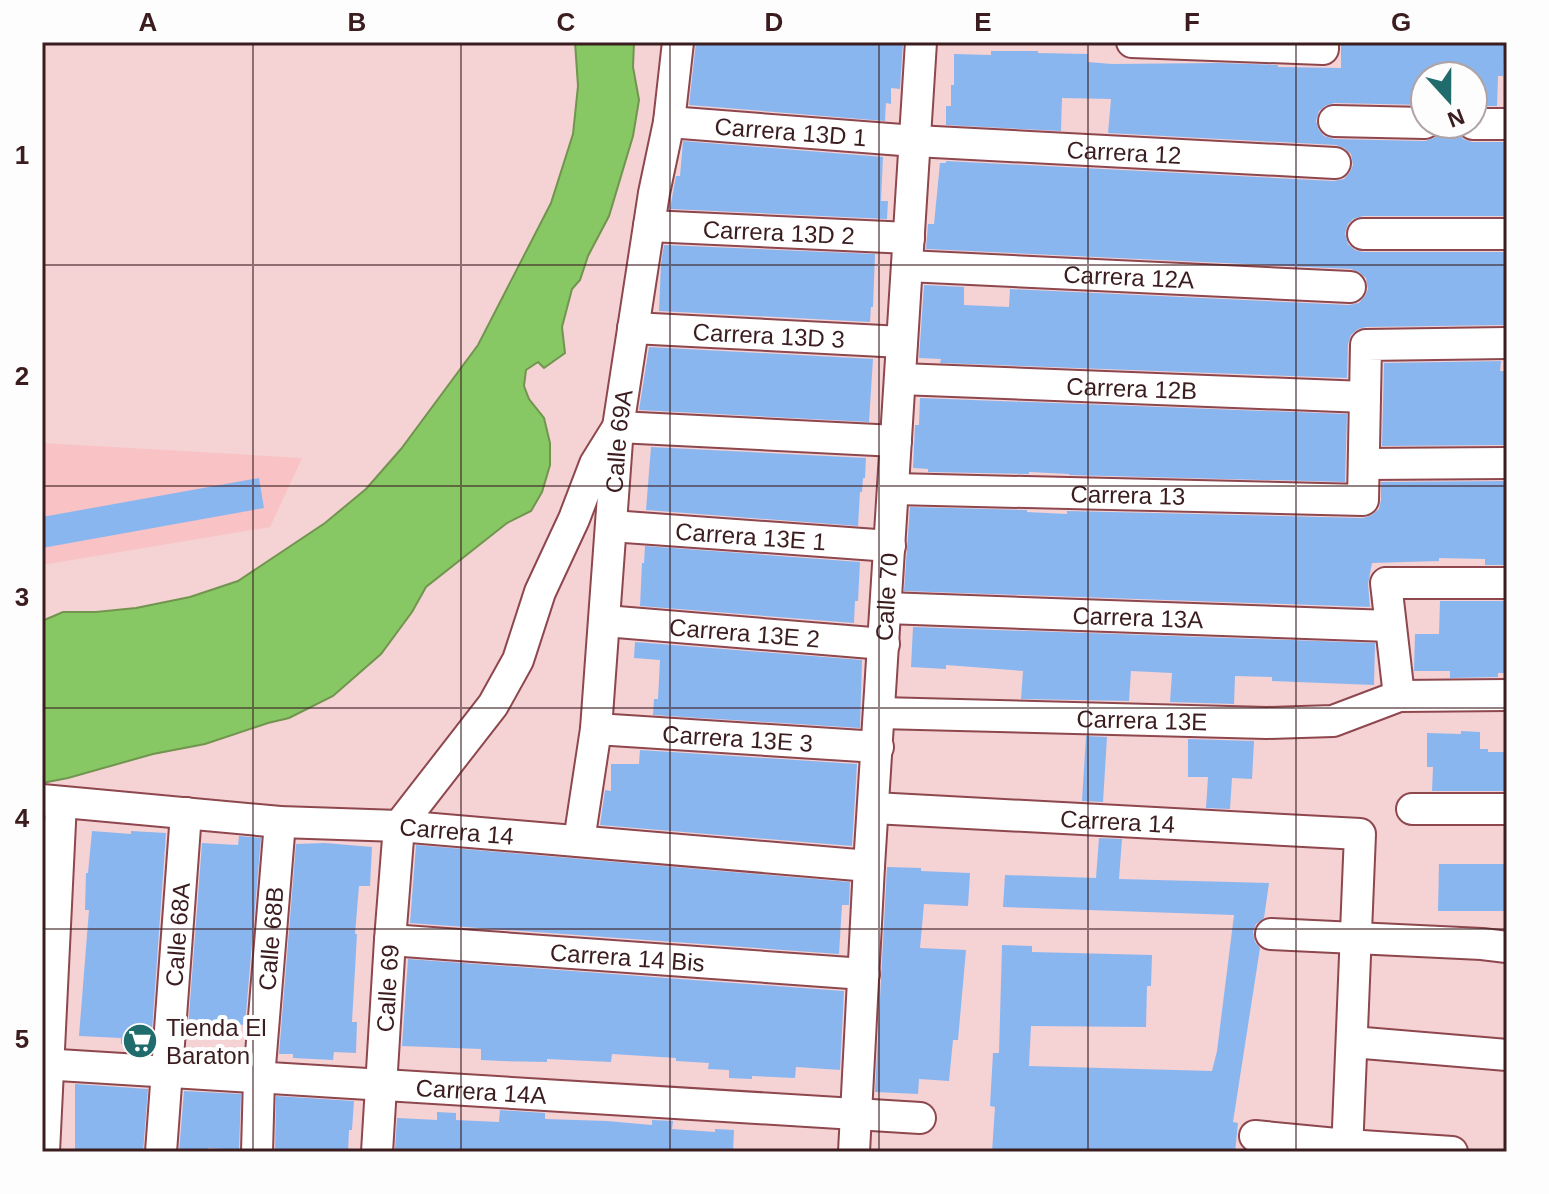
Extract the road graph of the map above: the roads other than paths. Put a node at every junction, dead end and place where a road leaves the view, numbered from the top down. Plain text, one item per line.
1 (678, 42) edge
2 (921, 42) edge
3 (1132, 42) edge
4 (1323, 46) edge
5 (1334, 121) dead end
6 (669, 122) junction
7 (1409, 123) edge
8 (915, 141) junction
9 (1335, 163) dead end
10 (649, 226) junction
11 (1363, 234) dead end
12 (1507, 234) edge
13 (908, 252) junction
14 (1350, 287) dead end
15 (633, 328) junction
16 (902, 342) junction
17 (1507, 343) edge
18 (900, 379) junction
19 (1365, 397) junction
20 (618, 427) junction
21 (896, 441) junction
22 (1507, 463) edge
23 (1364, 464) junction
24 (894, 489) junction
25 (611, 526) junction
26 (890, 546) junction
27 (1507, 583) edge
28 (886, 608) junction
29 (605, 621) junction
30 (1390, 626) junction
31 (884, 644) junction
32 (1507, 695) edge
33 (1399, 696) junction
34 (880, 713) junction
35 (596, 729) junction
36 (878, 747) junction
37 (52, 801) edge
38 (874, 808) junction
39 (1412, 809) dead end
40 (1507, 809) edge
41 (186, 813) junction
42 (280, 822) junction
43 (399, 826) junction
44 (579, 841) junction
45 (869, 866) junction
46 (1271, 934) dead end
47 (1356, 939) junction
48 (390, 940) junction
49 (1507, 947) edge
50 (864, 974) junction
51 (1352, 1042) junction
52 (1507, 1055) edge
53 (45, 1064) edge
54 (166, 1071) junction
55 (259, 1078) junction
56 (381, 1085) junction
57 (857, 1114) junction
58 (920, 1118) dead end
59 (1255, 1136) dead end
60 (1347, 1149) edge
61 (44, 1152) edge
62 (161, 1152) edge
63 (257, 1152) edge
64 (377, 1152) edge
65 (854, 1152) edge
66 (1452, 1152) edge

1 - 6 street, Calle 69A
2 - 8 street, Calle 70
3 - 4 street
5 - 7 street
6 - 8 street, Carrera 13D 1
6 - 10 street, Calle 69A
8 - 9 street, Carrera 12
8 - 13 street, Calle 70
10 - 13 street, Carrera 13D 2
10 - 15 street, Calle 69A
11 - 12 street
13 - 14 street, Carrera 12A
13 - 16 street, Calle 70
15 - 16 street, Carrera 13D 3
15 - 20 street, Calle 69A
16 - 18 street, Calle 70
17 - 19 street
18 - 19 street, Carrera 12B
18 - 21 street, Calle 70
19 - 23 street
20 - 21 street
20 - 25 street, Calle 69A
20 - 43 street
21 - 24 street, Calle 70
22 - 23 street
23 - 24 street, Carrera 13
24 - 26 street, Calle 70
25 - 26 street, Carrera 13E 1
25 - 29 street, Calle 69A
26 - 28 street, Calle 70
27 - 30 street
28 - 30 street, Carrera 13A
28 - 31 street, Calle 70
29 - 31 street, Carrera 13E 2
29 - 35 street, Calle 69A
30 - 33 street
31 - 34 street, Calle 70
32 - 33 street
33 - 34 street, Carrera 13E
34 - 36 street, Calle 70
35 - 36 street, Carrera 13E 3
35 - 44 street, Calle 69A
36 - 38 street, Calle 70
37 - 41 street, Carrera 14
37 - 53 street
38 - 45 street, Calle 70
38 - 47 street, Carrera 14
39 - 40 street
41 - 42 street, Carrera 14
41 - 54 street, Calle 68A
42 - 43 street, Carrera 14
42 - 55 street, Calle 68B
43 - 44 street, Carrera 14
43 - 48 street, Calle 69
44 - 45 street, Carrera 14
45 - 50 street, Calle 70
46 - 47 street
47 - 49 street
47 - 51 street
48 - 50 street, Carrera 14 Bis
48 - 56 street, Calle 69
50 - 57 street, Calle 70
51 - 52 street
51 - 60 street
53 - 54 street, Carrera 14A
53 - 61 street
54 - 55 street, Carrera 14A
54 - 62 street, Calle 68A
55 - 56 street, Carrera 14A
55 - 63 street, Calle 68B
56 - 57 street, Carrera 14A
56 - 64 street, Calle 69
57 - 58 street, Carrera 14A
57 - 65 street, Calle 70
59 - 60 street
60 - 66 street

